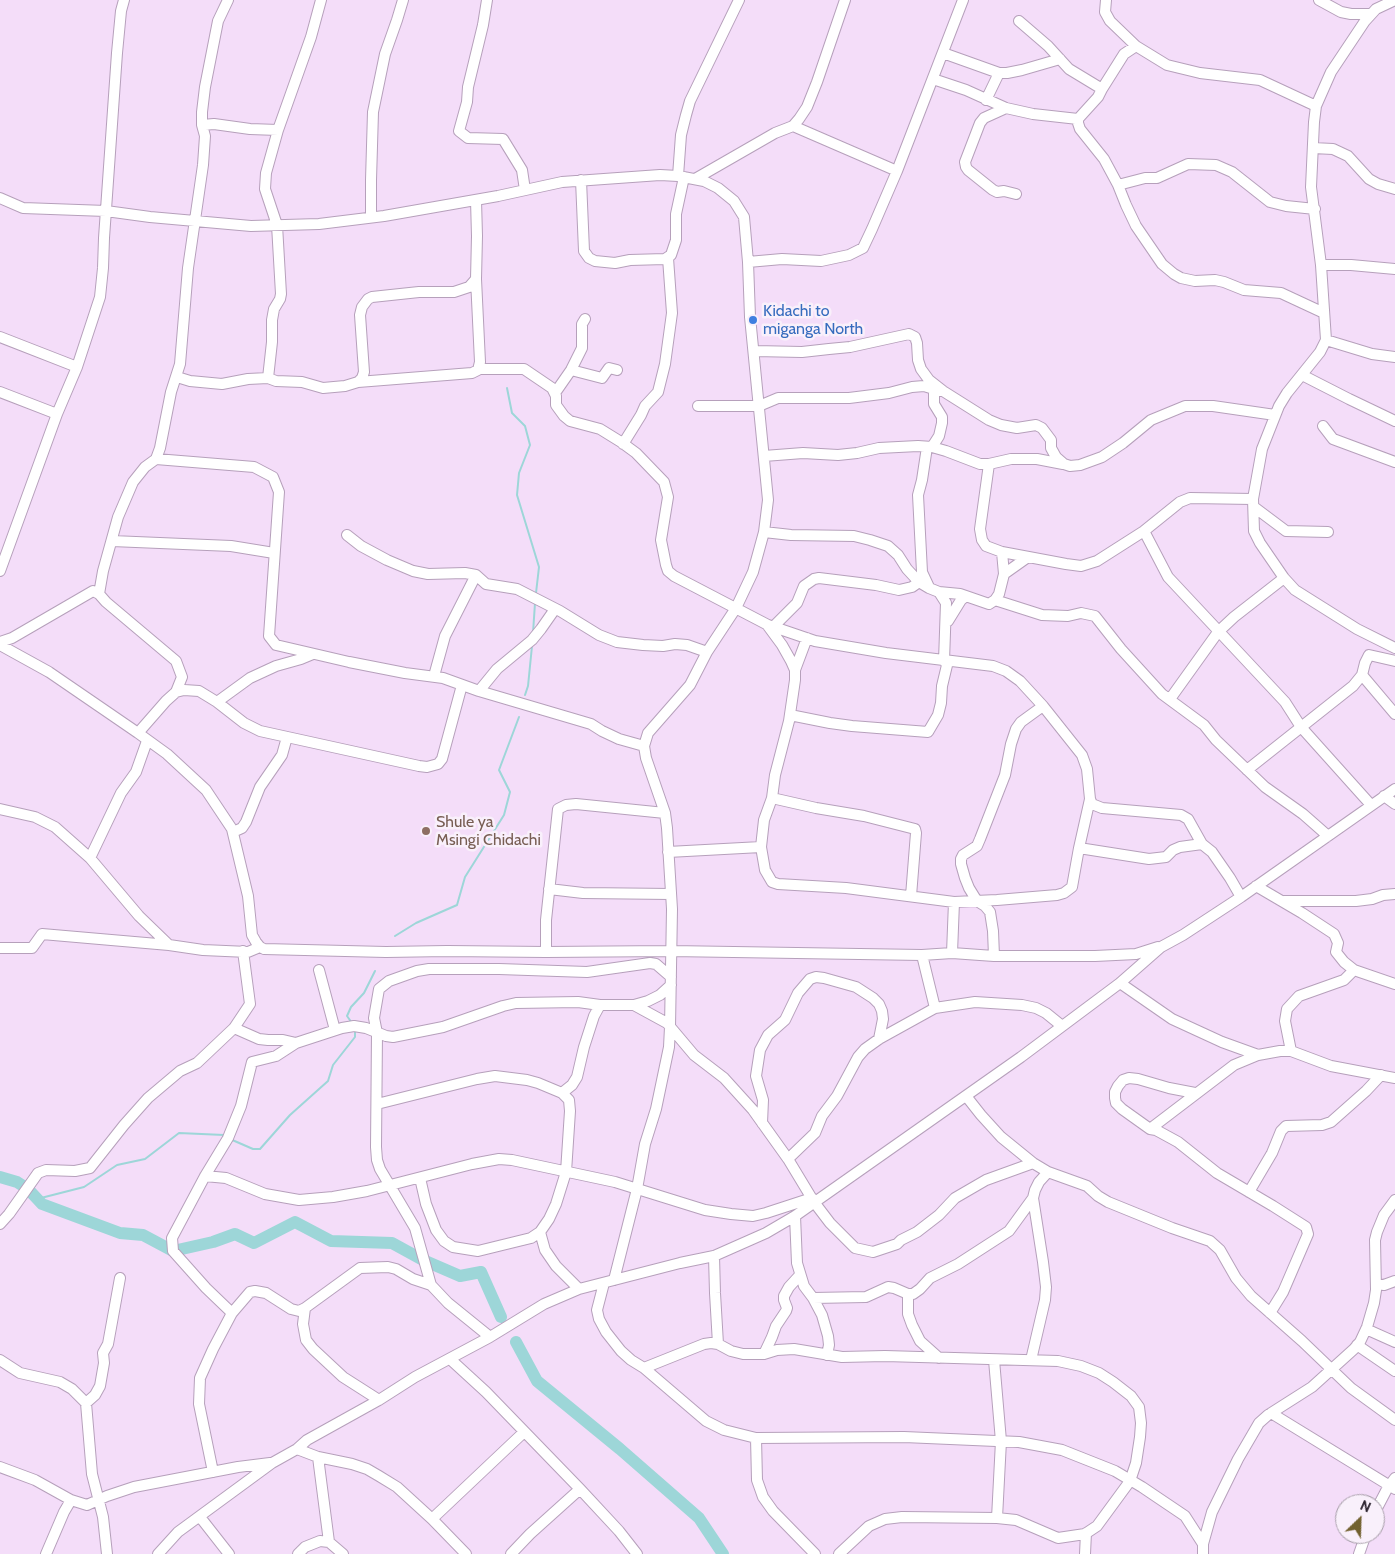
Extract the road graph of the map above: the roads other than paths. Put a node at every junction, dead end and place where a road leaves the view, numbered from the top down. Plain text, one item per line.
1 (124, 0) edge
2 (228, 0) edge
3 (321, 0) edge
4 (403, 0) edge
5 (487, 0) edge
6 (738, 0) edge
7 (845, 0) edge
8 (963, 0) edge
9 (1106, 0) edge
10 (1319, 0) edge
11 (1395, 0) edge
12 (1370, 14) junction
13 (1019, 21) dead end
14 (1136, 46) junction
15 (943, 53) junction
16 (1060, 59) junction
17 (999, 73) junction
18 (933, 79) junction
19 (1102, 89) junction
20 (986, 100) junction
21 (1316, 106) junction
22 (1006, 108) junction
23 (1078, 120) junction
24 (202, 125) junction
25 (793, 126) junction
26 (278, 130) junction
27 (1313, 148) junction
28 (897, 170) junction
29 (681, 176) junction
30 (694, 179) junction
31 (581, 180) junction
32 (1118, 185) junction
33 (1395, 189) edge
34 (525, 190) junction
35 (1016, 194) dead end
36 (0, 198) edge
37 (476, 200) junction
38 (1315, 209) junction
39 (106, 211) junction
40 (372, 217) junction
41 (196, 221) junction
42 (277, 225) junction
43 (668, 258) junction
44 (748, 262) junction
45 (1321, 265) junction
46 (1395, 269) edge
47 (476, 279) junction
48 (1324, 313) junction
49 (585, 319) dead end
50 (0, 337) edge
51 (1326, 340) junction
52 (754, 351) junction
53 (1395, 357) edge
54 (76, 367) junction
55 (479, 368) junction
56 (571, 370) junction
57 (617, 370) dead end
58 (1302, 375) junction
59 (177, 377) junction
60 (268, 378) junction
61 (358, 382) junction
62 (938, 390) junction
63 (0, 392) edge
64 (555, 393) junction
65 (698, 406) dead end
66 (759, 406) junction
67 (57, 414) junction
68 (1275, 416) junction
69 (1395, 421) edge
70 (1323, 426) dead end
71 (623, 444) junction
72 (929, 447) junction
73 (1051, 448) junction
74 (764, 456) junction
75 (156, 459) junction
76 (1042, 460) junction
77 (1395, 462) edge
78 (989, 464) junction
79 (1064, 464) junction
80 (1253, 503) junction
81 (764, 532) junction
82 (1144, 532) junction
83 (1328, 532) dead end
84 (347, 535) dead end
85 (112, 541) junction
86 (1002, 552) junction
87 (274, 553) junction
88 (1028, 557) junction
89 (0, 572) edge
90 (1004, 574) junction
91 (476, 575) junction
92 (1284, 578) junction
93 (919, 582) junction
94 (934, 590) junction
95 (99, 594) junction
96 (966, 596) junction
97 (995, 600) junction
98 (736, 608) junction
99 (555, 609) junction
100 (946, 624) junction
101 (770, 626) junction
102 (1218, 632) junction
103 (807, 638) junction
104 (0, 644) edge
105 (1395, 648) edge
106 (707, 652) junction
107 (313, 654) junction
108 (1395, 660) edge
109 (946, 661) junction
110 (795, 670) junction
111 (1362, 675) junction
112 (434, 676) junction
113 (462, 685) junction
114 (479, 691) junction
115 (176, 692) junction
116 (1170, 699) junction
117 (217, 702) junction
118 (1043, 706) junction
119 (1395, 714) edge
120 (790, 715) junction
121 (1301, 727) junction
122 (138, 733) junction
123 (286, 737) junction
124 (147, 741) junction
125 (644, 746) junction
126 (1247, 770) junction
127 (1395, 789) edge
128 (1384, 796) junction
129 (772, 798) junction
130 (1090, 799) junction
131 (1395, 804) edge
132 (1371, 805) junction
133 (0, 808) edge
134 (665, 813) junction
135 (233, 832) junction
136 (1328, 836) junction
137 (1202, 844) junction
138 (761, 847) junction
139 (1079, 848) junction
140 (668, 852) junction
141 (90, 858) junction
142 (1256, 886) junction
143 (549, 889) junction
144 (671, 894) junction
145 (1395, 894) edge
146 (911, 896) junction
147 (1241, 897) junction
148 (977, 901) junction
149 (1283, 901) junction
150 (954, 902) junction
151 (169, 945) junction
152 (1161, 946) junction
153 (260, 947) junction
154 (0, 948) edge
155 (671, 950) junction
156 (243, 951) junction
157 (546, 952) junction
158 (952, 953) junction
159 (922, 955) junction
160 (994, 956) junction
161 (319, 970) dead end
162 (1354, 970) junction
163 (671, 981) junction
164 (1120, 983) junction
165 (1395, 984) edge
166 (600, 1005) junction
167 (634, 1005) junction
168 (935, 1008) junction
169 (1062, 1026) junction
170 (670, 1027) junction
171 (234, 1028) junction
172 (335, 1030) junction
173 (377, 1033) junction
174 (879, 1039) junction
175 (296, 1043) junction
176 (1292, 1051) junction
177 (1258, 1056) junction
178 (1381, 1075) junction
179 (1394, 1075) edge
180 (562, 1093) junction
181 (1195, 1093) junction
182 (966, 1096) junction
183 (377, 1104) junction
184 (762, 1123) junction
185 (1150, 1129) junction
186 (788, 1159) junction
187 (1033, 1163) junction
188 (566, 1172) junction
189 (1048, 1172) junction
190 (205, 1176) junction
191 (420, 1178) junction
192 (390, 1186) junction
193 (637, 1189) junction
194 (1249, 1192) junction
195 (1033, 1198) junction
196 (813, 1200) junction
197 (1395, 1200) edge
198 (795, 1216) junction
199 (0, 1224) edge
200 (540, 1232) junction
201 (714, 1256) junction
202 (800, 1275) junction
203 (120, 1278) dead end
204 (1395, 1281) edge
205 (609, 1282) junction
206 (1376, 1284) junction
207 (431, 1285) junction
208 (579, 1290) junction
209 (908, 1294) junction
210 (814, 1298) junction
211 (305, 1308) junction
212 (232, 1312) junction
213 (1270, 1313) junction
214 (1366, 1329) junction
215 (490, 1336) junction
216 (1395, 1342) edge
217 (718, 1344) junction
218 (1357, 1345) junction
219 (764, 1354) junction
220 (827, 1354) junction
221 (938, 1358) junction
222 (450, 1359) junction
223 (0, 1360) edge
224 (994, 1360) junction
225 (1031, 1360) junction
226 (644, 1368) junction
227 (1332, 1369) junction
228 (1395, 1371) edge
229 (379, 1400) junction
230 (86, 1403) junction
231 (1271, 1413) junction
232 (1395, 1420) edge
233 (524, 1432) junction
234 (756, 1438) junction
235 (1001, 1441) junction
236 (297, 1449) junction
237 (318, 1457) junction
238 (272, 1463) junction
239 (1, 1470) edge
240 (213, 1472) junction
241 (1130, 1480) junction
242 (1393, 1484) edge
243 (580, 1489) junction
244 (1385, 1496) edge
245 (71, 1500) junction
246 (98, 1501) junction
247 (200, 1517) junction
248 (996, 1518) junction
249 (432, 1519) junction
250 (1086, 1532) junction
251 (329, 1542) junction
252 (1203, 1549) edge
253 (636, 1553) edge
254 (46, 1554) edge
255 (107, 1554) edge
256 (158, 1554) edge
257 (230, 1554) edge
258 (298, 1554) edge
259 (343, 1554) edge
260 (466, 1554) edge
261 (511, 1554) edge
262 (815, 1554) edge
263 (839, 1554) edge
264 (1084, 1554) edge

1 - 39 street
2 - 24 street
3 - 26 street
4 - 40 street
5 - 34 street
6 - 29 street
7 - 25 street
8 - 15 street
9 - 14 street
10 - 12 street
11 - 12 street
12 - 21 street
13 - 16 street
14 - 19 street
14 - 21 street
15 - 17 street
15 - 18 street
16 - 17 street
16 - 19 street
17 - 20 street
18 - 20 street
18 - 28 street
19 - 23 street
20 - 22 street
21 - 27 street
22 - 23 street
22 - 35 street
23 - 32 street
24 - 26 street
24 - 41 street
25 - 28 street
25 - 30 street
26 - 42 street
27 - 33 street
27 - 38 street
28 - 44 street
29 - 30 street
29 - 31 street
29 - 43 street
30 - 44 street
31 - 34 street
31 - 43 street
32 - 38 street
32 - 48 street
34 - 37 street
36 - 39 street
37 - 40 street
37 - 47 street
38 - 45 street
39 - 41 street
39 - 54 street
40 - 42 street
41 - 42 street
41 - 59 street
42 - 60 street
43 - 71 street
44 - 52 street
45 - 46 street
45 - 48 street
47 - 55 street
47 - 61 street
48 - 51 street
49 - 56 street
50 - 54 street
51 - 53 street
51 - 58 street
52 - 62 street
52 - 66 street
54 - 67 street
55 - 61 street
55 - 64 street
56 - 57 street
56 - 64 street
58 - 68 street
58 - 69 street
59 - 60 street
59 - 75 street
60 - 61 street
62 - 66 street
62 - 72 street
62 - 73 street
63 - 67 street
64 - 71 street
65 - 66 street
66 - 74 street
67 - 89 street
68 - 79 street
68 - 80 street
70 - 77 street
71 - 98 street
72 - 74 street
72 - 78 street
72 - 94 street
73 - 76 street
73 - 79 street
74 - 81 street
75 - 85 street
75 - 87 street
76 - 78 street
76 - 79 street
78 - 86 street
80 - 82 street
80 - 83 street
80 - 92 street
81 - 93 street
81 - 98 street
82 - 88 street
82 - 102 street
84 - 91 street
85 - 87 street
85 - 95 street
86 - 88 street
86 - 90 street
87 - 107 street
88 - 90 street
90 - 97 street
91 - 99 street
91 - 112 street
92 - 102 street
92 - 105 street
93 - 94 street
93 - 101 street
94 - 96 street
94 - 100 street
95 - 104 street
95 - 115 street
96 - 97 street
96 - 100 street
97 - 116 street
98 - 101 street
98 - 106 street
99 - 106 street
99 - 114 street
100 - 109 street
101 - 103 street
101 - 110 street
102 - 116 street
102 - 121 street
103 - 109 street
103 - 110 street
104 - 122 street
106 - 125 street
107 - 112 street
107 - 117 street
108 - 111 street
109 - 118 street
109 - 120 street
110 - 120 street
111 - 119 street
111 - 121 street
112 - 113 street
113 - 114 street
113 - 123 street
114 - 125 street
115 - 117 street
115 - 122 street
116 - 126 street
117 - 123 street
118 - 130 street
118 - 148 street
120 - 129 street
121 - 126 street
121 - 132 street
122 - 124 street
123 - 135 street
124 - 135 street
124 - 141 street
125 - 134 street
126 - 136 street
127 - 128 street
128 - 131 street
128 - 132 street
129 - 138 street
129 - 146 street
130 - 137 street
130 - 139 street
132 - 136 street
133 - 141 street
134 - 140 street
134 - 143 street
135 - 153 street
136 - 142 street
137 - 139 street
137 - 147 street
138 - 140 street
138 - 146 street
139 - 148 street
140 - 144 street
141 - 151 street
142 - 147 street
142 - 149 street
143 - 144 street
143 - 157 street
144 - 155 street
145 - 149 street
146 - 150 street
147 - 152 street
148 - 150 street
148 - 160 street
149 - 162 street
150 - 158 street
151 - 154 street
151 - 156 street
152 - 160 street
152 - 164 street
153 - 156 street
153 - 157 street
155 - 157 street
155 - 159 street
155 - 163 street
156 - 171 street
158 - 159 street
158 - 160 street
159 - 168 street
161 - 172 street
162 - 165 street
162 - 176 street
163 - 167 street
163 - 170 street
163 - 173 street
164 - 169 street
164 - 177 street
166 - 167 street
166 - 173 street
166 - 180 street
167 - 170 street
168 - 169 street
168 - 174 street
169 - 182 street
170 - 184 street
170 - 193 street
171 - 175 street
171 - 199 street
172 - 173 street
172 - 175 street
173 - 183 street
174 - 184 street
174 - 186 street
175 - 190 street
176 - 177 street
176 - 178 street
177 - 181 street
178 - 179 street
178 - 194 street
180 - 183 street
180 - 188 street
181 - 185 street
181 - 185 street
182 - 187 street
182 - 196 street
183 - 192 street
184 - 186 street
185 - 194 street
186 - 196 street
187 - 189 street
187 - 196 street
188 - 191 street
188 - 193 street
188 - 200 street
189 - 195 street
189 - 213 street
190 - 192 street
190 - 212 street
191 - 192 street
191 - 200 street
192 - 207 street
193 - 196 street
193 - 205 street
194 - 213 street
195 - 209 street
195 - 225 street
196 - 198 street
197 - 206 street
198 - 201 street
198 - 202 street
200 - 208 street
201 - 205 street
201 - 217 street
202 - 210 street
202 - 219 street
203 - 230 street
204 - 206 street
205 - 208 street
205 - 226 street
206 - 214 street
207 - 211 street
207 - 215 street
208 - 215 street
209 - 210 street
209 - 221 street
210 - 220 street
211 - 212 street
211 - 229 street
212 - 240 street
213 - 227 street
214 - 216 street
214 - 218 street
215 - 222 street
217 - 219 street
217 - 226 street
218 - 227 street
218 - 228 street
219 - 220 street
220 - 221 street
221 - 224 street
222 - 229 street
222 - 233 street
223 - 230 street
224 - 225 street
224 - 235 street
225 - 241 street
226 - 234 street
227 - 231 street
227 - 232 street
229 - 236 street
230 - 246 street
231 - 242 street
231 - 252 street
233 - 243 street
233 - 249 street
234 - 235 street
234 - 262 street
235 - 241 street
235 - 248 street
236 - 237 street
236 - 238 street
237 - 249 street
237 - 251 street
238 - 240 street
238 - 247 street
239 - 245 street
240 - 246 street
241 - 250 street
241 - 252 street
242 - 244 street
243 - 253 street
243 - 261 street
245 - 246 street
245 - 254 street
246 - 255 street
247 - 256 street
247 - 257 street
248 - 250 street
248 - 263 street
249 - 260 street
250 - 264 street
251 - 258 street
251 - 259 street

